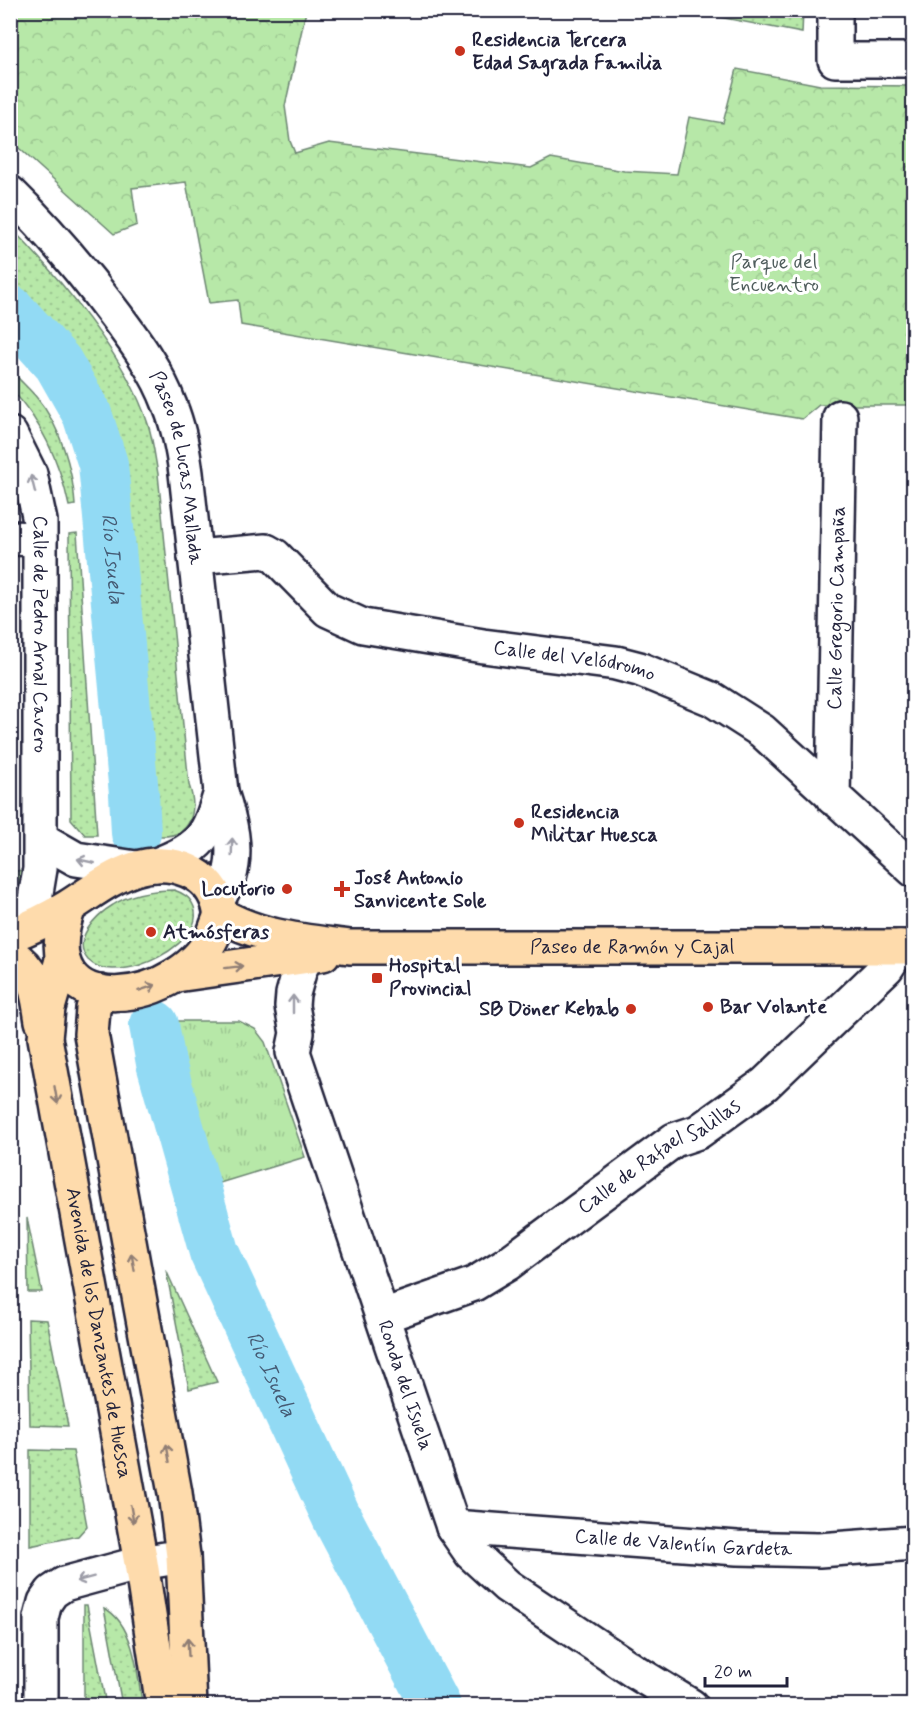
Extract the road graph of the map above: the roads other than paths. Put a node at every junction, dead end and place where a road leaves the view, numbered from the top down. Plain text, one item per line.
1 (835, 10) edge
2 (914, 60) edge
3 (10, 193) edge
4 (840, 417) dead end
5 (10, 434) edge
6 (25, 538) edge
7 (195, 557) junction
8 (221, 792) junction
9 (833, 798) junction
10 (40, 839) junction
11 (146, 867) junction
12 (914, 870) edge
13 (72, 904) junction
14 (219, 908) junction
15 (14, 941) edge
16 (351, 947) junction
17 (907, 947) edge
18 (61, 955) junction
19 (306, 957) junction
20 (176, 975) junction
21 (100, 992) junction
22 (45, 1038) junction
23 (383, 1316) junction
24 (453, 1527) junction
25 (914, 1543) edge
26 (183, 1557) junction
27 (141, 1563) junction
28 (41, 1706) edge
29 (163, 1706) edge
30 (190, 1706) edge
31 (691, 1706) edge

1 - 2 street
3 - 7 street, Paseo de Lucas Mallada
4 - 9 street, Calle Gregorio Campaña
6 -> 5 street, Calle de Pedro Arnal Cavero
6 - 10 street, Calle de Pedro Arnal Cavero
7 - 8 street, Paseo de Lucas Mallada
7 - 9 street, Calle del Velódromo
8 - 11 street, Paseo de Lucas Mallada
14 -> 8 street, Paseo de Lucas Mallada
9 - 12 street, Calle del Velódromo
11 -> 10 street
10 - 13 street, Calle de Pedro Arnal Cavero
10 - 15 street, Calle de Pedro Arnal Cavero
11 - 13 main road
11 - 14 main road, Paseo de Ramón y Cajal
13 - 15 main road
13 - 18 main road
14 - 16 main road, Paseo de Ramón y Cajal
14 - 20 main road, Paseo de Ramón y Cajal
15 - 18 main road
15 - 22 main road
16 - 17 main road, Paseo de Ramón y Cajal
16 - 19 main road, Paseo de Ramón y Cajal
17 - 23 street, Calle de Rafael Salillas
18 - 21 main road, Paseo de Ramón y Cajal
18 - 22 main road, Avenida de los Danzantes de Huesca
20 -> 19 main road, Paseo de Ramón y Cajal
23 -> 19 street, Ronda del Isuela
21 -> 20 main road, Paseo de Ramón y Cajal
26 -> 21 main road
22 -> 27 main road, Avenida de los Danzantes de Huesca
23 - 24 street, Ronda del Isuela
24 - 25 street, Calle de Valentín Gardeta
24 - 31 street, Ronda del Isuela
26 - 27 street
30 -> 26 main road
27 -> 28 street
27 - 29 main road, Avenida de los Danzantes de Huesca

